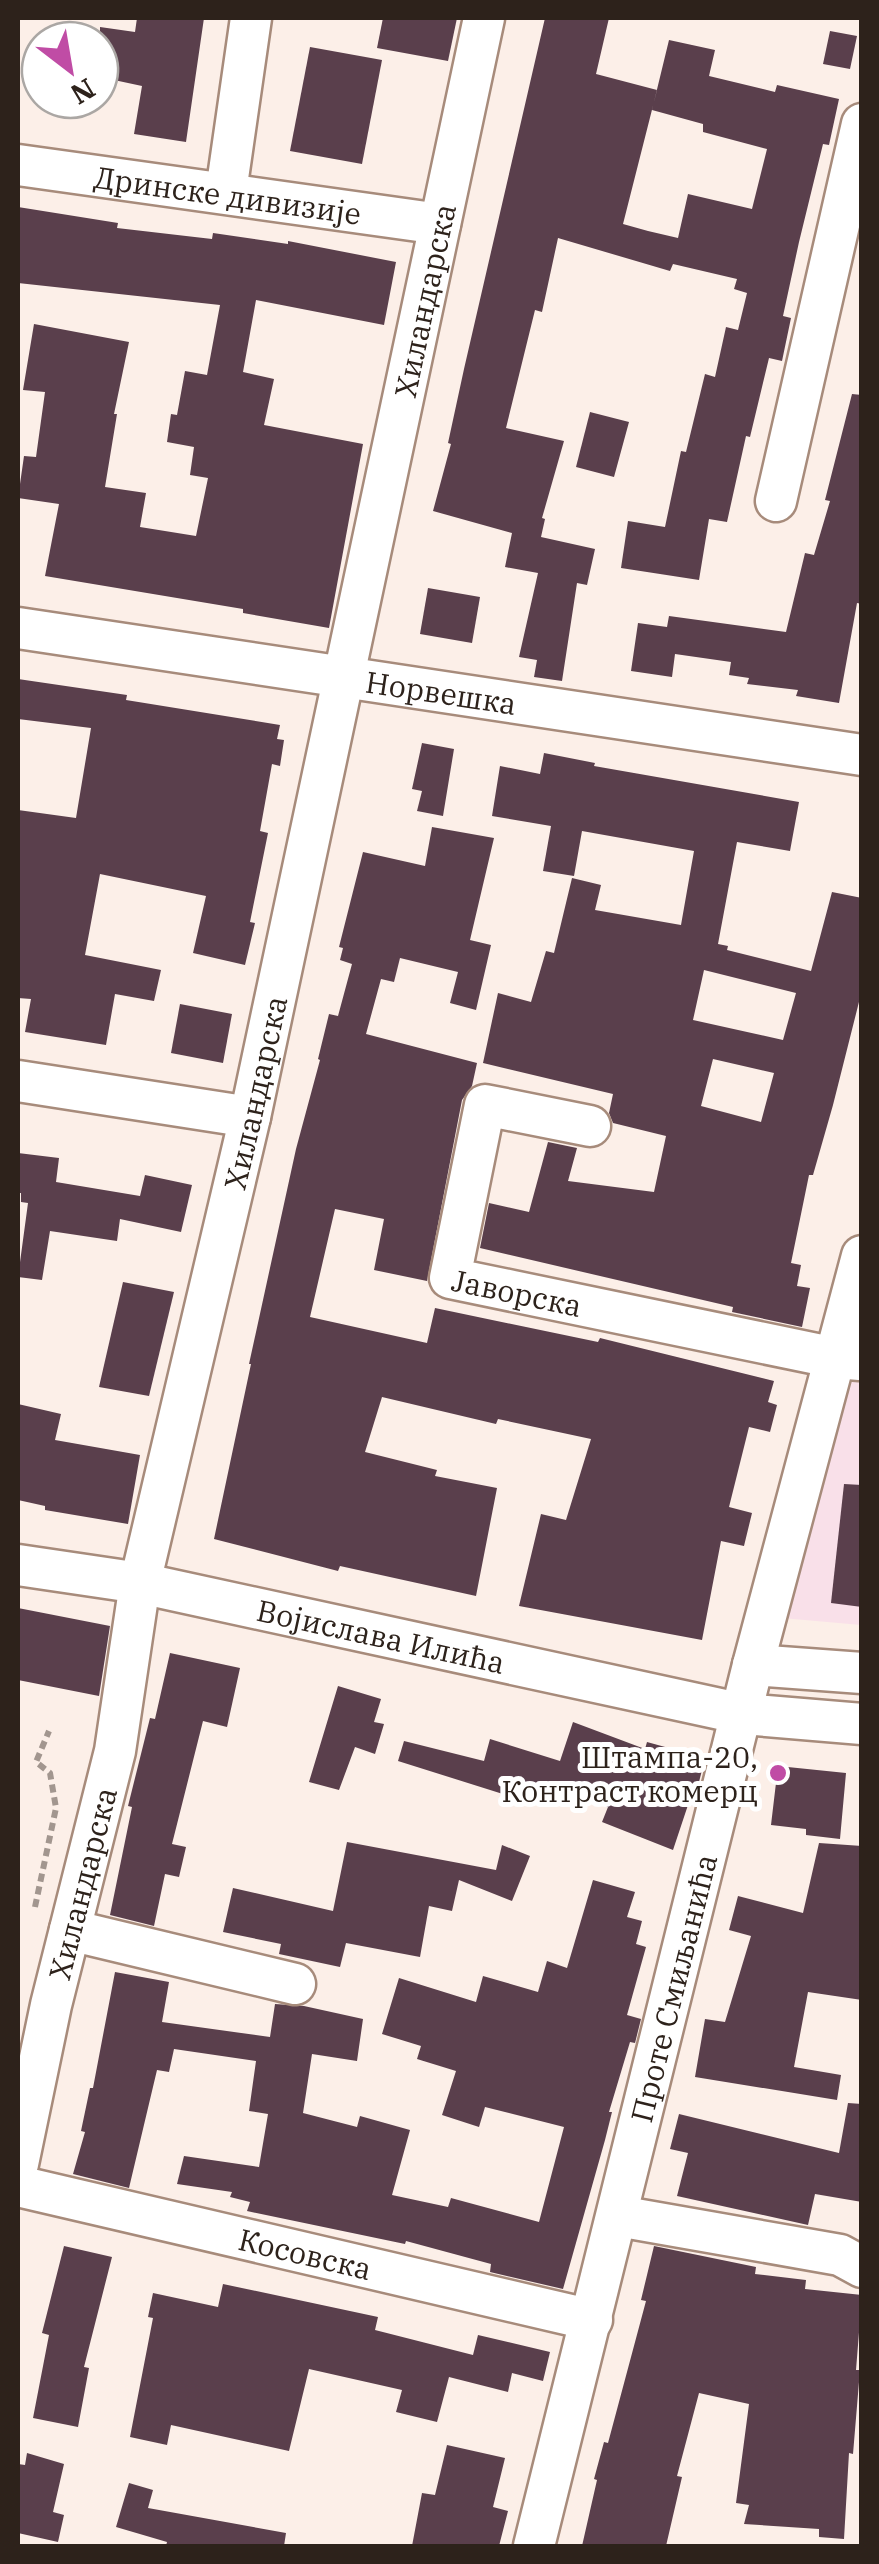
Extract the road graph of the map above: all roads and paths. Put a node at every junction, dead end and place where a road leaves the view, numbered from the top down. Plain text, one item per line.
1 (251, 18) edge
2 (484, 18) edge
3 (862, 124) edge
4 (18, 165) edge
5 (226, 192) junction
6 (440, 224) junction
7 (776, 502) dead end
8 (18, 628) edge
9 (341, 679) junction
10 (862, 755) edge
11 (18, 1082) edge
12 (250, 1116) junction
13 (590, 1126) dead end
14 (862, 1256) edge
15 (849, 1359) edge
16 (18, 1565) edge
17 (140, 1583) junction
18 (753, 1665) junction
19 (862, 1673) edge
20 (743, 1714) junction
21 (862, 1724) edge
22 (49, 1731) dead end
23 (52, 1924) junction
24 (296, 1984) dead end
25 (18, 2164) edge
26 (18, 2186) edge
27 (618, 2216) junction
28 (862, 2267) edge
29 (592, 2320) junction
30 (534, 2546) edge

1 - 5 street
2 - 6 street, Хиландарска
3 - 7 street
4 - 5 street, Дринске дивизије
5 - 6 street, Дринске дивизије
6 - 9 street, Хиландарска
8 - 9 street, Норвешка
9 - 10 street, Норвешка
9 - 12 street, Хиландарска
11 - 12 street
12 - 17 street, Хиландарска
13 - 15 street, Јаворска
14 - 15 street, Проте Смиљанића
15 - 18 street, Проте Смиљанића
16 - 17 street, Војислава Илића
17 - 20 street, Војислава Илића
17 - 23 street, Хиландарска
18 - 19 street
18 - 20 street, Проте Смиљанића
20 - 21 street, Војислава Илића
20 - 27 street, Проте Смиљанића
22 - 23 path
23 - 24 street
23 - 25 street, Хиландарска
26 - 29 street, Косовска
27 - 28 street
27 - 29 street, Проте Смиљанића
29 - 30 street, Проте Смиљанића

